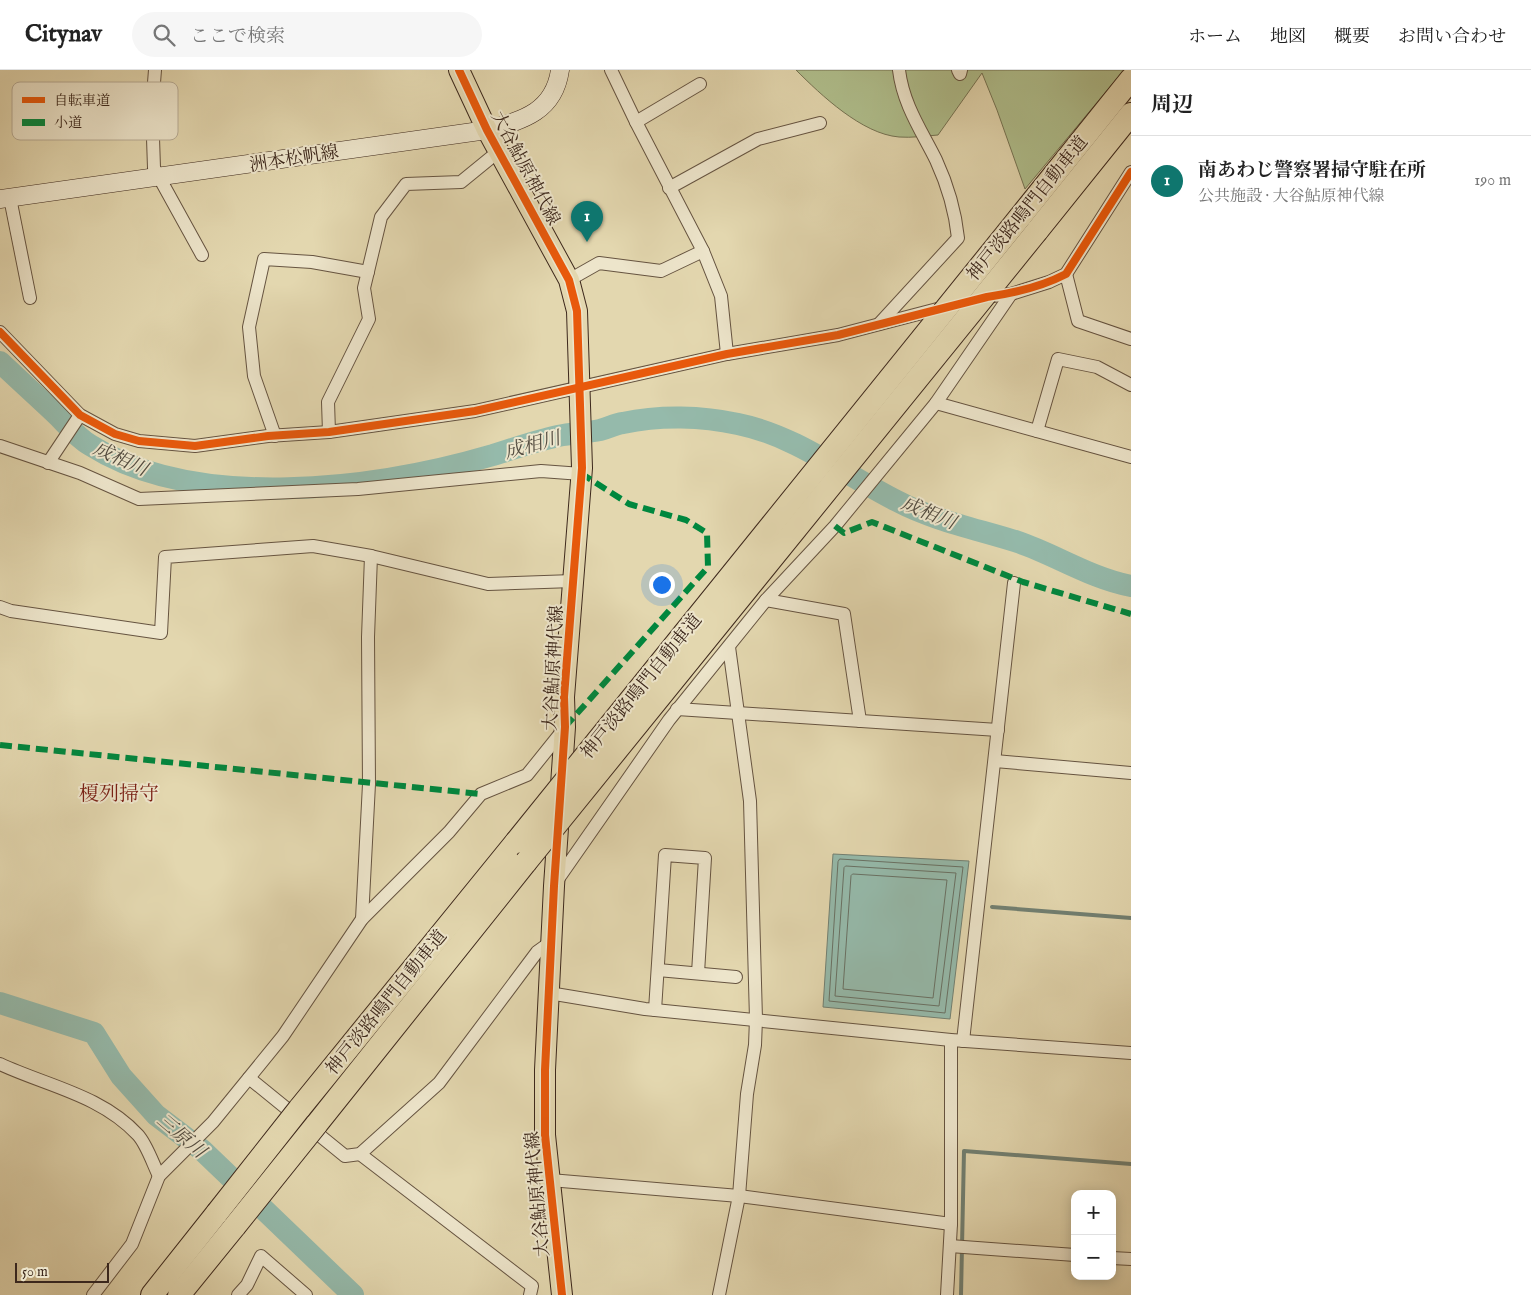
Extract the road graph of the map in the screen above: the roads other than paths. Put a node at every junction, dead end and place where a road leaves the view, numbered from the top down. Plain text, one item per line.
1 (458, 70) edge
2 (560, 70) edge
3 (611, 70) edge
4 (899, 70) edge
5 (1131, 79) edge
6 (700, 84) dead end
7 (1131, 114) edge
8 (636, 122) junction
9 (820, 123) dead end
10 (488, 130) junction
11 (153, 140) edge
12 (500, 151) junction
13 (1131, 172) edge
14 (158, 177) junction
15 (669, 188) junction
16 (5, 199) edge
17 (1028, 224) junction
18 (703, 251) junction
19 (202, 255) dead end
20 (368, 272) junction
21 (1066, 274) junction
22 (568, 280) junction
23 (1011, 294) junction
24 (30, 298) dead end
25 (879, 324) junction
26 (0, 332) edge
27 (1131, 339) edge
28 (727, 354) junction
29 (1131, 385) edge
30 (581, 392) junction
31 (936, 403) junction
32 (80, 415) junction
33 (1037, 431) junction
34 (329, 432) junction
35 (275, 436) junction
36 (0, 446) edge
37 (1131, 457) edge
38 (48, 463) junction
39 (582, 471) junction
40 (371, 556) junction
41 (573, 581) junction
42 (1014, 583) dead end
43 (766, 600) junction
44 (0, 607) edge
45 (729, 647) junction
46 (677, 710) junction
47 (738, 712) junction
48 (860, 721) junction
49 (565, 727) junction
50 (998, 730) junction
51 (995, 761) junction
52 (1131, 773) edge
53 (554, 886) junction
54 (362, 919) junction
55 (551, 942) junction
56 (658, 970) junction
57 (698, 973) junction
58 (736, 977) dead end
59 (549, 993) junction
60 (655, 1010) junction
61 (756, 1020) junction
62 (957, 1040) junction
63 (1131, 1053) edge
64 (0, 1064) edge
65 (249, 1078) junction
66 (360, 1154) junction
67 (159, 1176) junction
68 (550, 1180) junction
69 (739, 1196) junction
70 (226, 1219) junction
71 (951, 1224) junction
72 (950, 1246) junction
73 (1071, 1255) edge
74 (1116, 1258) edge
75 (1131, 1259) edge
76 (93, 1295) edge
77 (152, 1295) edge
78 (179, 1295) edge
79 (238, 1295) edge
80 (306, 1295) edge
81 (530, 1295) edge
82 (562, 1295) edge
83 (719, 1295) edge
84 (947, 1295) edge

1 - 10 main road, 大谷鮎原神代線
2 - 10 main road, 洲本松帆線
3 - 8 street
4 - 25 street
5 - 17 highway, 神戸淡路鳴門自動車道
6 - 8 street
7 - 17 highway, 神戸淡路鳴門自動車道
8 - 15 street
9 - 15 street
10 - 12 main road, 大谷鮎原神代線
10 - 14 main road, 洲本松帆線
11 - 14 street
12 - 20 street
12 - 22 main road, 大谷鮎原神代線
13 - 21 street
14 - 16 main road, 洲本松帆線
14 - 19 street
15 - 18 street
16 - 24 street
17 - 70 highway, 神戸淡路鳴門自動車道, bridge
17 - 70 highway, 神戸淡路鳴門自動車道, bridge
18 - 22 street
18 - 28 street
20 - 34 street
20 - 35 street
21 - 23 street
21 - 27 street
22 - 30 main road, 大谷鮎原神代線
23 - 25 street
23 - 31 street
25 - 28 street
26 - 32 street
28 - 30 street
29 - 33 street
30 - 34 street
30 - 39 main road, 大谷鮎原神代線
31 - 33 street
31 - 43 street
32 - 35 street
32 - 38 street
33 - 37 street
34 - 35 street
36 - 38 street
38 - 39 street
39 - 41 main road, 大谷鮎原神代線
40 - 41 street
40 - 44 street
40 - 54 street
41 - 49 main road, 大谷鮎原神代線
42 - 50 street
43 - 45 street
43 - 48 street
45 - 46 street
45 - 47 street
46 - 47 street
46 - 53 street
47 - 48 street
47 - 61 street
48 - 50 street
49 - 53 main road, 大谷鮎原神代線
49 - 54 street
50 - 51 street
51 - 52 street
51 - 62 street
53 - 55 main road, 大谷鮎原神代線
54 - 65 street
55 - 59 main road, 大谷鮎原神代線
55 - 66 street
56 - 57 street
56 - 57 street
56 - 60 street
57 - 58 street
59 - 60 street
59 - 68 main road, 大谷鮎原神代線
60 - 61 street
61 - 62 street
61 - 69 street
62 - 63 street
62 - 71 street
64 - 67 street
65 - 66 street
65 - 67 street
66 - 81 street
67 - 76 street
68 - 69 street
68 - 82 main road, 大谷鮎原神代線
69 - 71 street
69 - 83 street
70 - 77 highway, 神戸淡路鳴門自動車道
70 - 78 highway, 神戸淡路鳴門自動車道
71 - 72 street
72 - 73 street
72 - 84 street
74 - 75 street
79 - 80 street

